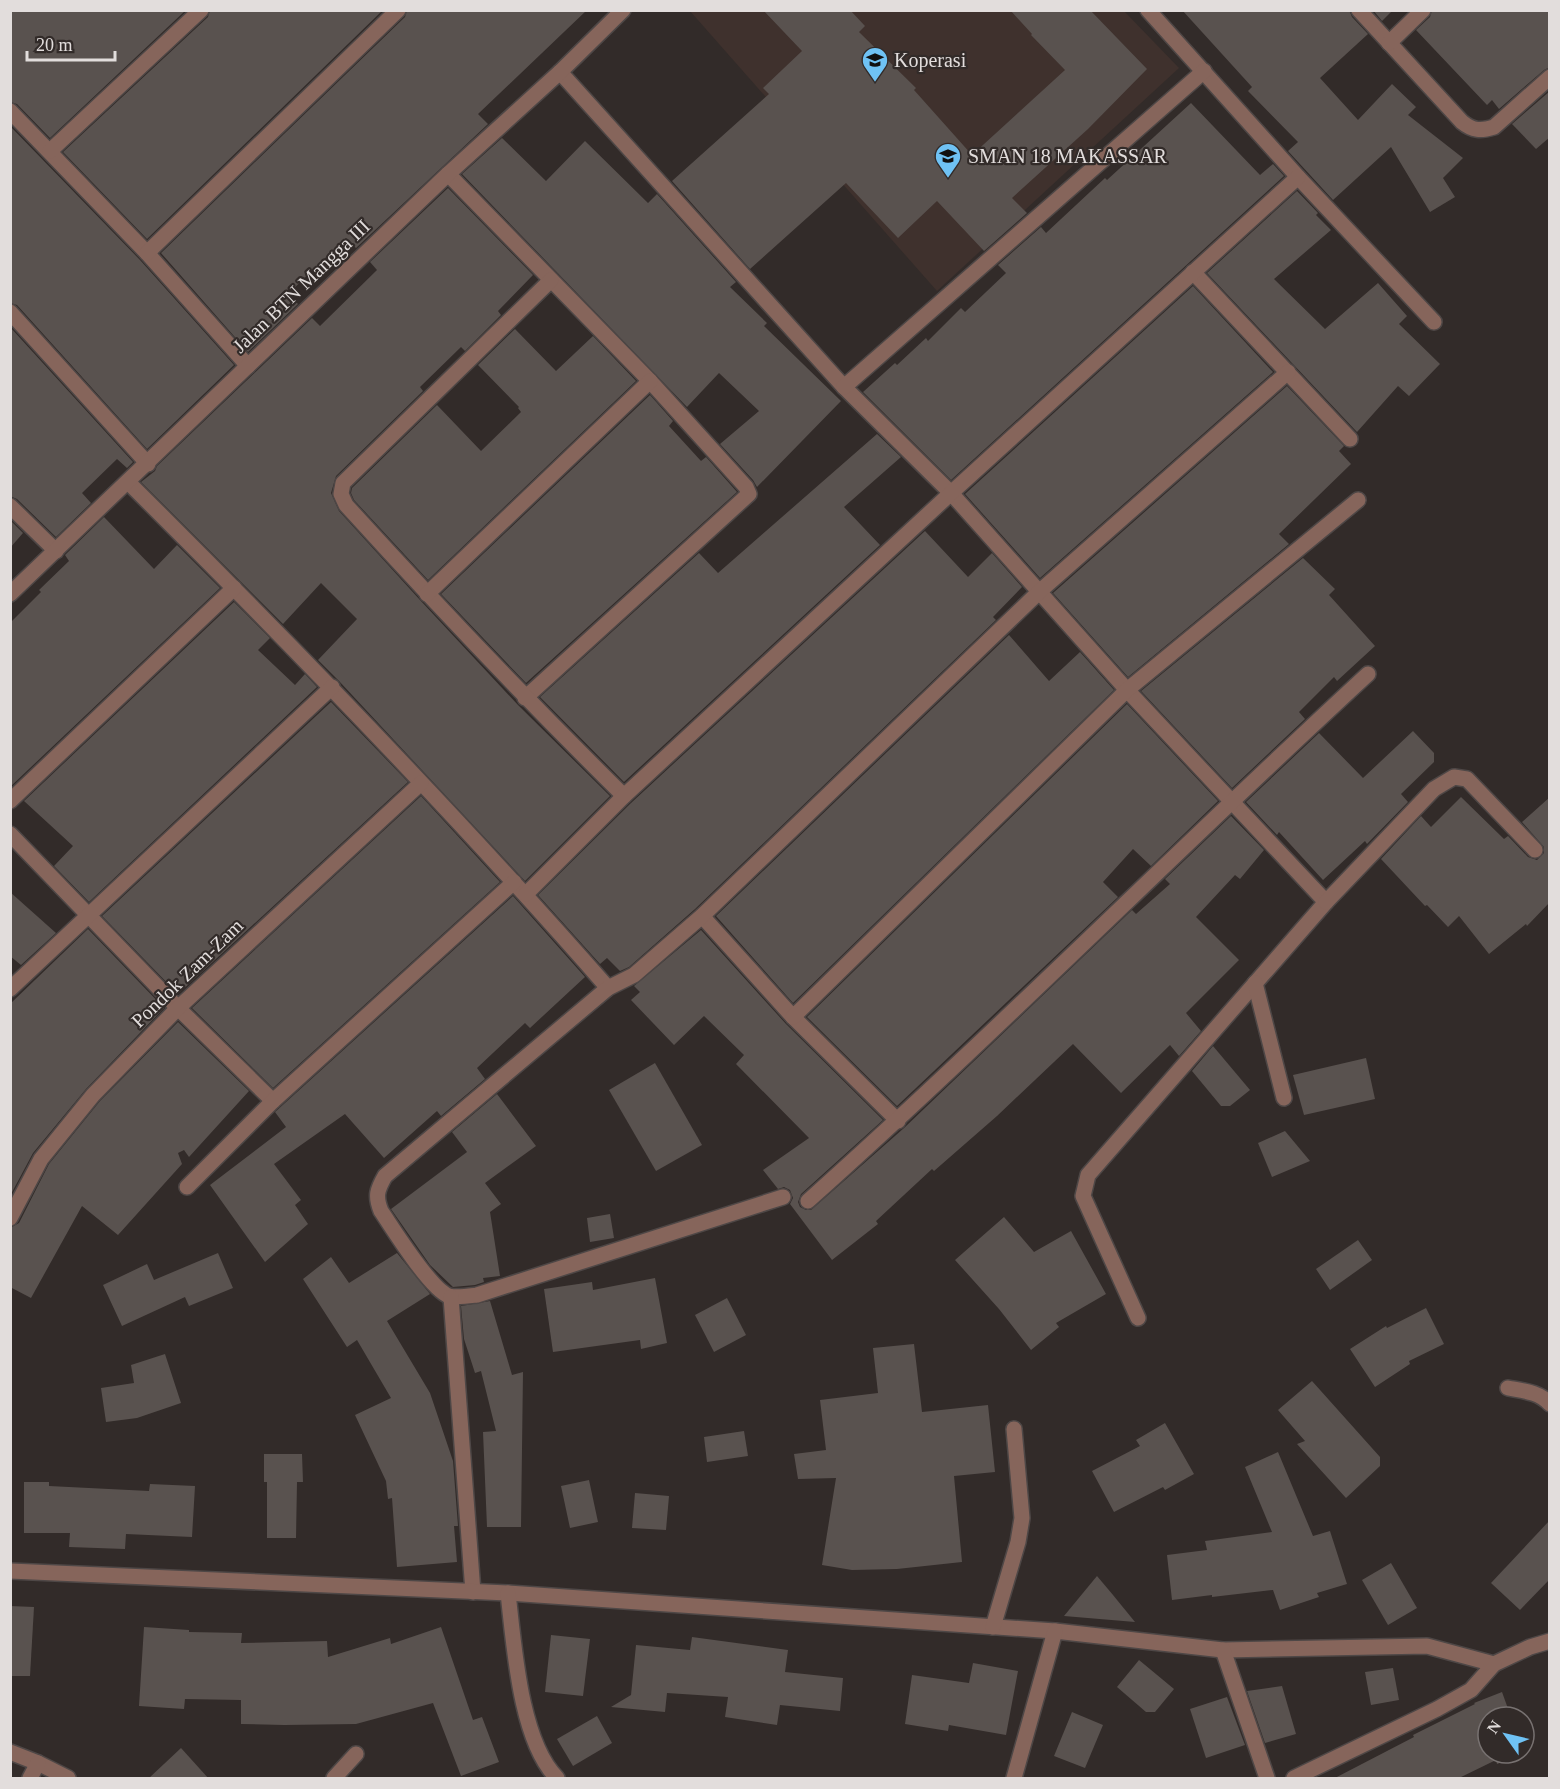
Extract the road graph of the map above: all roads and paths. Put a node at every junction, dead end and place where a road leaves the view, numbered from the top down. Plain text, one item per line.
1 (201, 10) edge
2 (398, 10) edge
3 (623, 10) edge
4 (1148, 10) edge
5 (1359, 10) edge
6 (1423, 10) edge
7 (1389, 42) junction
8 (1204, 71) junction
9 (560, 72) junction
10 (1550, 77) edge
11 (10, 111) edge
12 (50, 151) junction
13 (448, 174) junction
14 (1298, 177) junction
15 (147, 253) junction
16 (1193, 272) junction
17 (551, 280) junction
18 (10, 312) edge
19 (1434, 322) dead end
20 (248, 366) junction
21 (1288, 372) junction
22 (650, 381) junction
23 (844, 387) junction
24 (1350, 439) dead end
25 (148, 464) junction
26 (128, 482) junction
27 (951, 493) junction
28 (1358, 500) dead end
29 (10, 506) edge
30 (56, 551) junction
31 (234, 588) junction
32 (1040, 591) junction
33 (10, 594) edge
34 (427, 594) junction
35 (1368, 674) dead end
36 (332, 687) junction
37 (1127, 690) junction
38 (525, 698) junction
39 (421, 783) junction
40 (624, 796) junction
41 (10, 801) edge
42 (1231, 802) junction
43 (10, 834) edge
44 (1534, 850) dead end
45 (514, 882) junction
46 (526, 894) junction
47 (1326, 902) junction
48 (89, 915) junction
49 (702, 916) junction
50 (1256, 983) junction
51 (608, 988) junction
52 (10, 989) edge
53 (178, 1008) junction
54 (793, 1017) junction
55 (1284, 1098) dead end
56 (273, 1101) junction
57 (898, 1121) junction
58 (187, 1187) dead end
59 (783, 1197) dead end
60 (808, 1201) dead end
61 (10, 1218) edge
62 (451, 1297) junction
63 (1138, 1318) dead end
64 (1508, 1388) dead end
65 (1550, 1404) edge
66 (1014, 1429) dead end
67 (10, 1570) edge
68 (474, 1592) junction
69 (508, 1593) junction
70 (993, 1627) junction
71 (1055, 1631) junction
72 (1550, 1641) edge
73 (1223, 1650) junction
74 (1494, 1664) junction
75 (10, 1752) edge
76 (356, 1754) dead end
77 (38, 1763) junction
78 (30, 1779) edge
79 (68, 1779) edge
80 (334, 1779) edge
81 (557, 1779) edge
82 (1014, 1779) edge
83 (1267, 1779) edge
84 (1294, 1779) edge

1 - 12 street
2 - 15 street
3 - 9 street, Jalan BTN Mangga III
4 - 8 street
5 - 7 street
6 - 7 street
7 - 10 street
8 - 14 street
8 - 23 street
9 - 13 street, Jalan BTN Mangga III
9 - 23 street
11 - 12 street
12 - 15 street
13 - 17 street
13 - 20 street, Jalan BTN Mangga III
14 - 16 street
14 - 19 street
15 - 20 street
16 - 21 street
16 - 27 street
17 - 22 street
17 - 34 street
18 - 25 street
20 - 25 street, Jalan BTN Mangga III
21 - 24 street
21 - 32 street
22 - 34 street
22 - 38 street
23 - 27 street
25 - 26 street, Jalan BTN Mangga III
26 - 30 street, Jalan BTN Mangga III
26 - 31 street
27 - 32 street
27 - 40 street
28 - 37 street
29 - 30 street
30 - 33 street, Jalan BTN Mangga III
31 - 36 street
31 - 41 street
32 - 37 street
32 - 49 street
34 - 38 street
35 - 42 street
36 - 39 street
36 - 48 street
37 - 42 street
37 - 54 street
38 - 40 street
39 - 45 street
39 - 53 street, Pondok Zam-Zam
40 - 46 street
42 - 47 street
42 - 57 street
43 - 48 street
44 - 47 street
45 - 46 street
45 - 56 street
46 - 51 street
47 - 50 street
48 - 52 street
48 - 53 street
49 - 51 street
49 - 54 street
50 - 55 street
50 - 63 street
51 - 62 street
53 - 56 street
53 - 61 street, Pondok Zam-Zam
54 - 57 street
56 - 58 street
57 - 60 street
59 - 62 street
62 - 68 street
64 - 65 street
66 - 70 street
67 - 68 street
68 - 69 street
69 - 70 street
69 - 81 street
70 - 71 street
71 - 73 street
71 - 82 street
72 - 74 street
73 - 74 street
73 - 83 street
74 - 84 street
75 - 77 street
76 - 80 street
77 - 78 street
77 - 79 street

